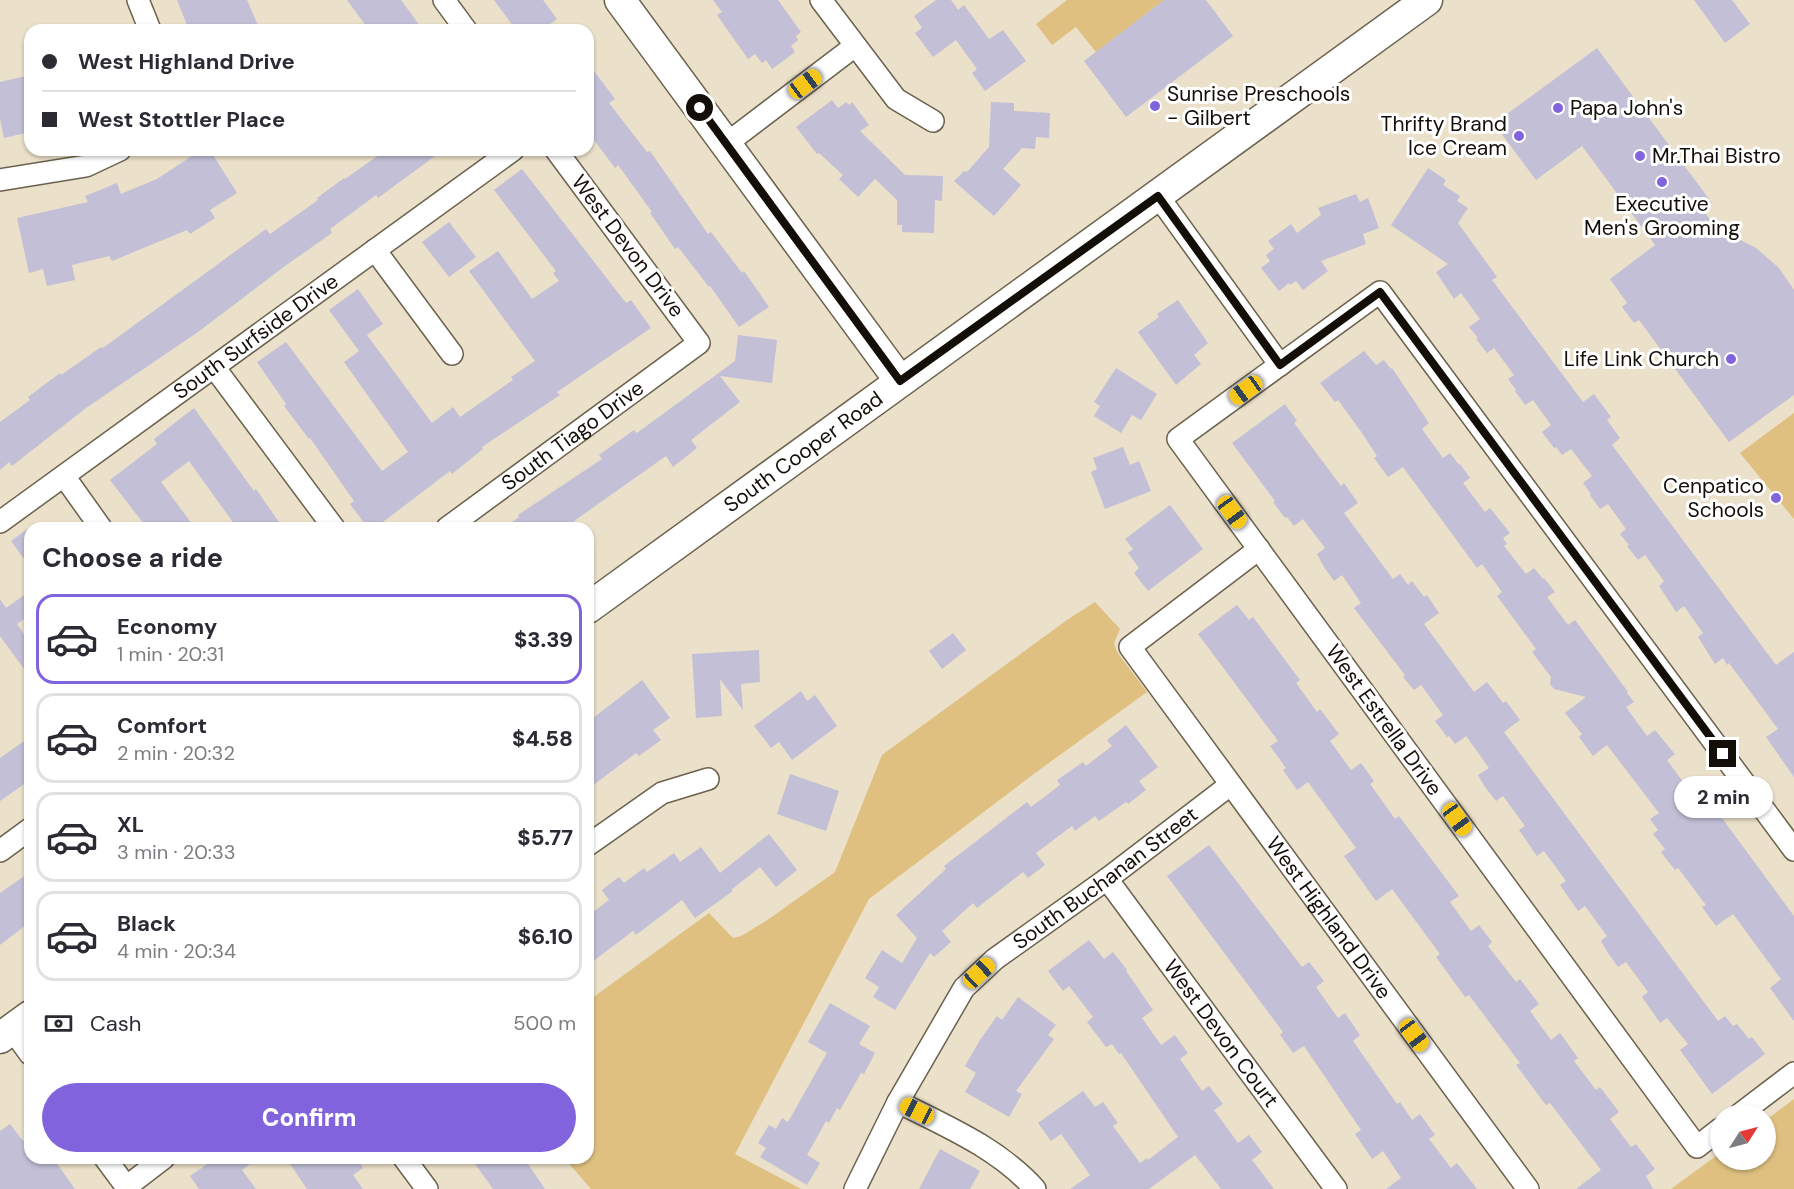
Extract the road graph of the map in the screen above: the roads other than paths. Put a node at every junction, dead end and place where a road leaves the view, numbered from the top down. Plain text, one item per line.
1 (138, 0) edge
2 (444, 0) edge
3 (620, 0) edge
4 (821, 0) edge
5 (1427, 0) edge
6 (148, 24) edge
7 (462, 24) edge
8 (855, 46) junction
9 (933, 121) dead end
10 (726, 144) junction
11 (107, 156) edge
12 (505, 156) edge
13 (560, 156) edge
14 (0, 180) edge
15 (1158, 196) junction
16 (375, 250) junction
17 (699, 343) joint
18 (452, 354) dead end
19 (1280, 365) junction
20 (214, 367) junction
21 (900, 381) junction
22 (64, 476) junction
23 (0, 522) edge
24 (97, 522) edge
25 (330, 522) edge
26 (455, 522) edge
27 (1259, 549) junction
28 (594, 604) edge
29 (708, 779) dead end
30 (1230, 785) junction
31 (24, 833) edge
32 (594, 841) edge
33 (1794, 850) edge
34 (0, 851) edge
35 (1107, 879) junction
36 (14, 1028) edge
37 (24, 1044) edge
38 (1794, 1073) edge
39 (898, 1102) junction
40 (1753, 1104) edge
41 (1710, 1137) edge
42 (109, 1164) edge
43 (157, 1164) edge
44 (408, 1164) edge
45 (127, 1188) edge
46 (427, 1189) edge
47 (855, 1189) edge
48 (1035, 1189) edge
49 (1336, 1189) edge
50 (1528, 1189) edge

1 - 6 street
2 - 7 street
3 - 10 main road
4 - 8 street
5 - 15 main road, South Cooper Road
8 - 9 street
8 - 10 street
10 - 21 main road
11 - 14 street
12 - 16 street, South Surfside Drive
13 - 17 street, West Devon Drive
15 - 19 street
15 - 21 main road, South Cooper Road
16 - 18 street
16 - 20 street, South Surfside Drive
17 - 26 street, South Tiago Drive
19 - 27 street, West Estrella Drive
19 - 33 street
20 - 22 street, South Surfside Drive
20 - 25 street
21 - 28 main road, South Cooper Road
22 - 23 street, South Surfside Drive
22 - 24 street
27 - 30 street, West Highland Drive
27 - 41 street, West Estrella Drive
29 - 32 street
30 - 35 street, South Buchanan Street
30 - 50 street, West Highland Drive
31 - 34 street
35 - 39 street, South Buchanan Street
35 - 49 street, West Devon Court
36 - 37 street
38 - 40 street
39 - 47 street, South Buchanan Street
39 - 48 street
42 - 45 street
43 - 45 street
44 - 46 street

